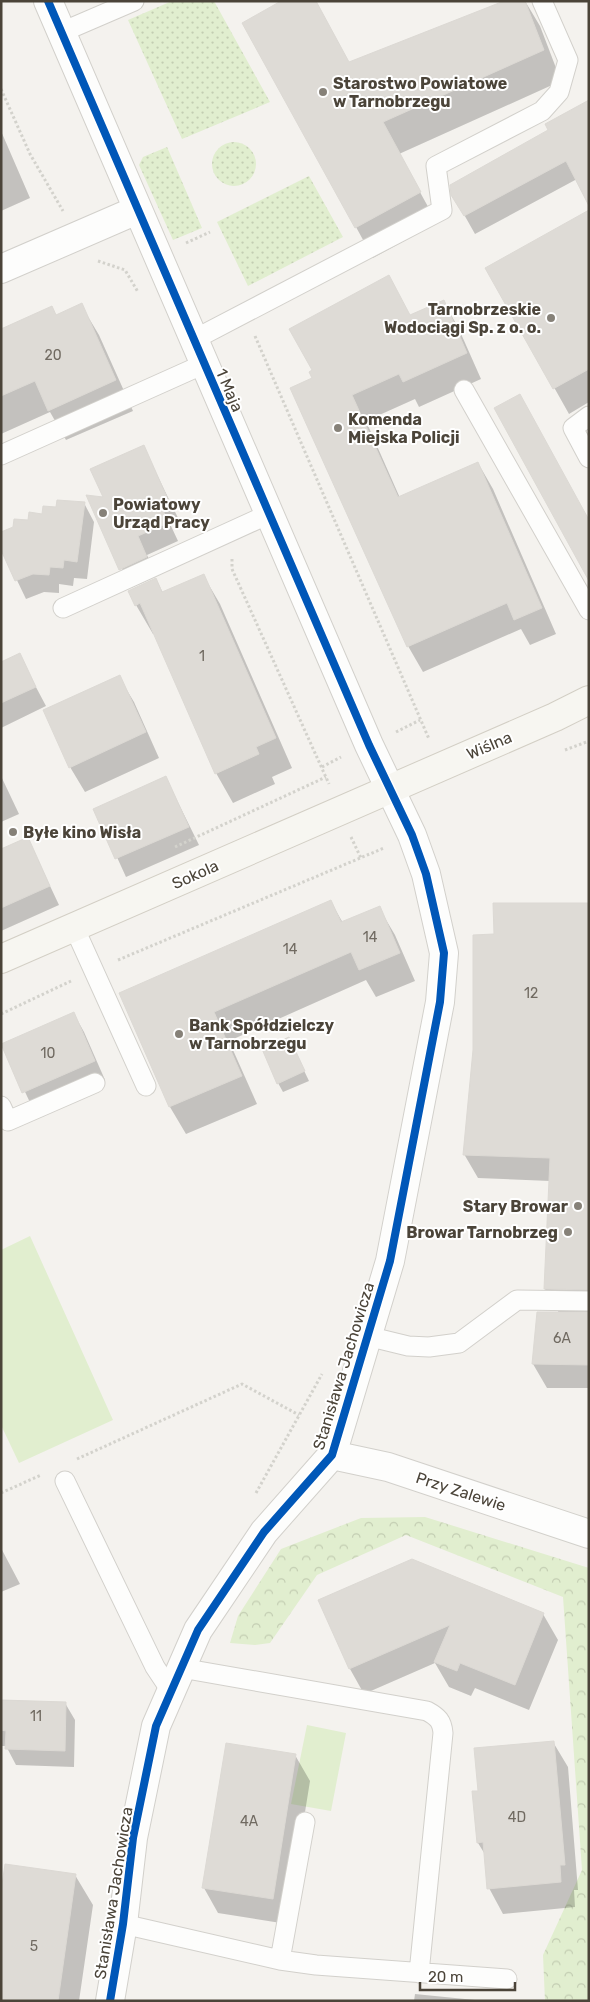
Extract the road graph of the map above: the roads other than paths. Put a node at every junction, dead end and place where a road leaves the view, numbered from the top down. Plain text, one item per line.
1 (48, 1) edge
2 (134, 1) edge
3 (542, 1) edge
4 (62, 32) junction
5 (137, 210) junction
6 (1, 269) edge
7 (195, 339) junction
8 (204, 364) junction
9 (464, 390) dead end
10 (589, 416) edge
11 (1, 455) edge
12 (589, 458) edge
13 (269, 514) junction
14 (63, 608) dead end
15 (589, 610) edge
16 (589, 700) edge
17 (389, 789) junction
18 (74, 927) junction
19 (1, 958) edge
20 (95, 1083) dead end
21 (146, 1086) dead end
22 (1, 1106) edge
23 (589, 1301) edge
24 (367, 1336) junction
25 (332, 1455) junction
26 (65, 1481) dead end
27 (589, 1534) edge
28 (176, 1679) junction
29 (305, 1822) dead end
30 (123, 1924) junction
31 (280, 1960) junction
32 (419, 1973) junction
33 (507, 1979) dead end
34 (110, 2001) edge

1 - 4 street, 1 Maja
2 - 4 lane
3 - 7 lane
4 - 5 street, 1 Maja
5 - 6 street
5 - 7 street, 1 Maja
7 - 8 street, 1 Maja
8 - 11 lane
8 - 13 street, 1 Maja
9 - 15 lane
10 - 12 lane
13 - 14 lane
13 - 17 street, 1 Maja
16 - 17 street, Wiślna
17 - 18 street, Sokola
17 - 24 street, Stanisława Jachowicza
18 - 19 street, Sokola
18 - 21 lane
20 - 22 lane
23 - 24 lane
24 - 25 street, Stanisława Jachowicza
25 - 27 street, Przy Zalewie
25 - 28 street, Stanisława Jachowicza
26 - 28 lane
28 - 30 street, Stanisława Jachowicza
28 - 32 lane
29 - 31 lane
30 - 31 lane
30 - 34 street, Stanisława Jachowicza
31 - 32 lane
32 - 33 lane

